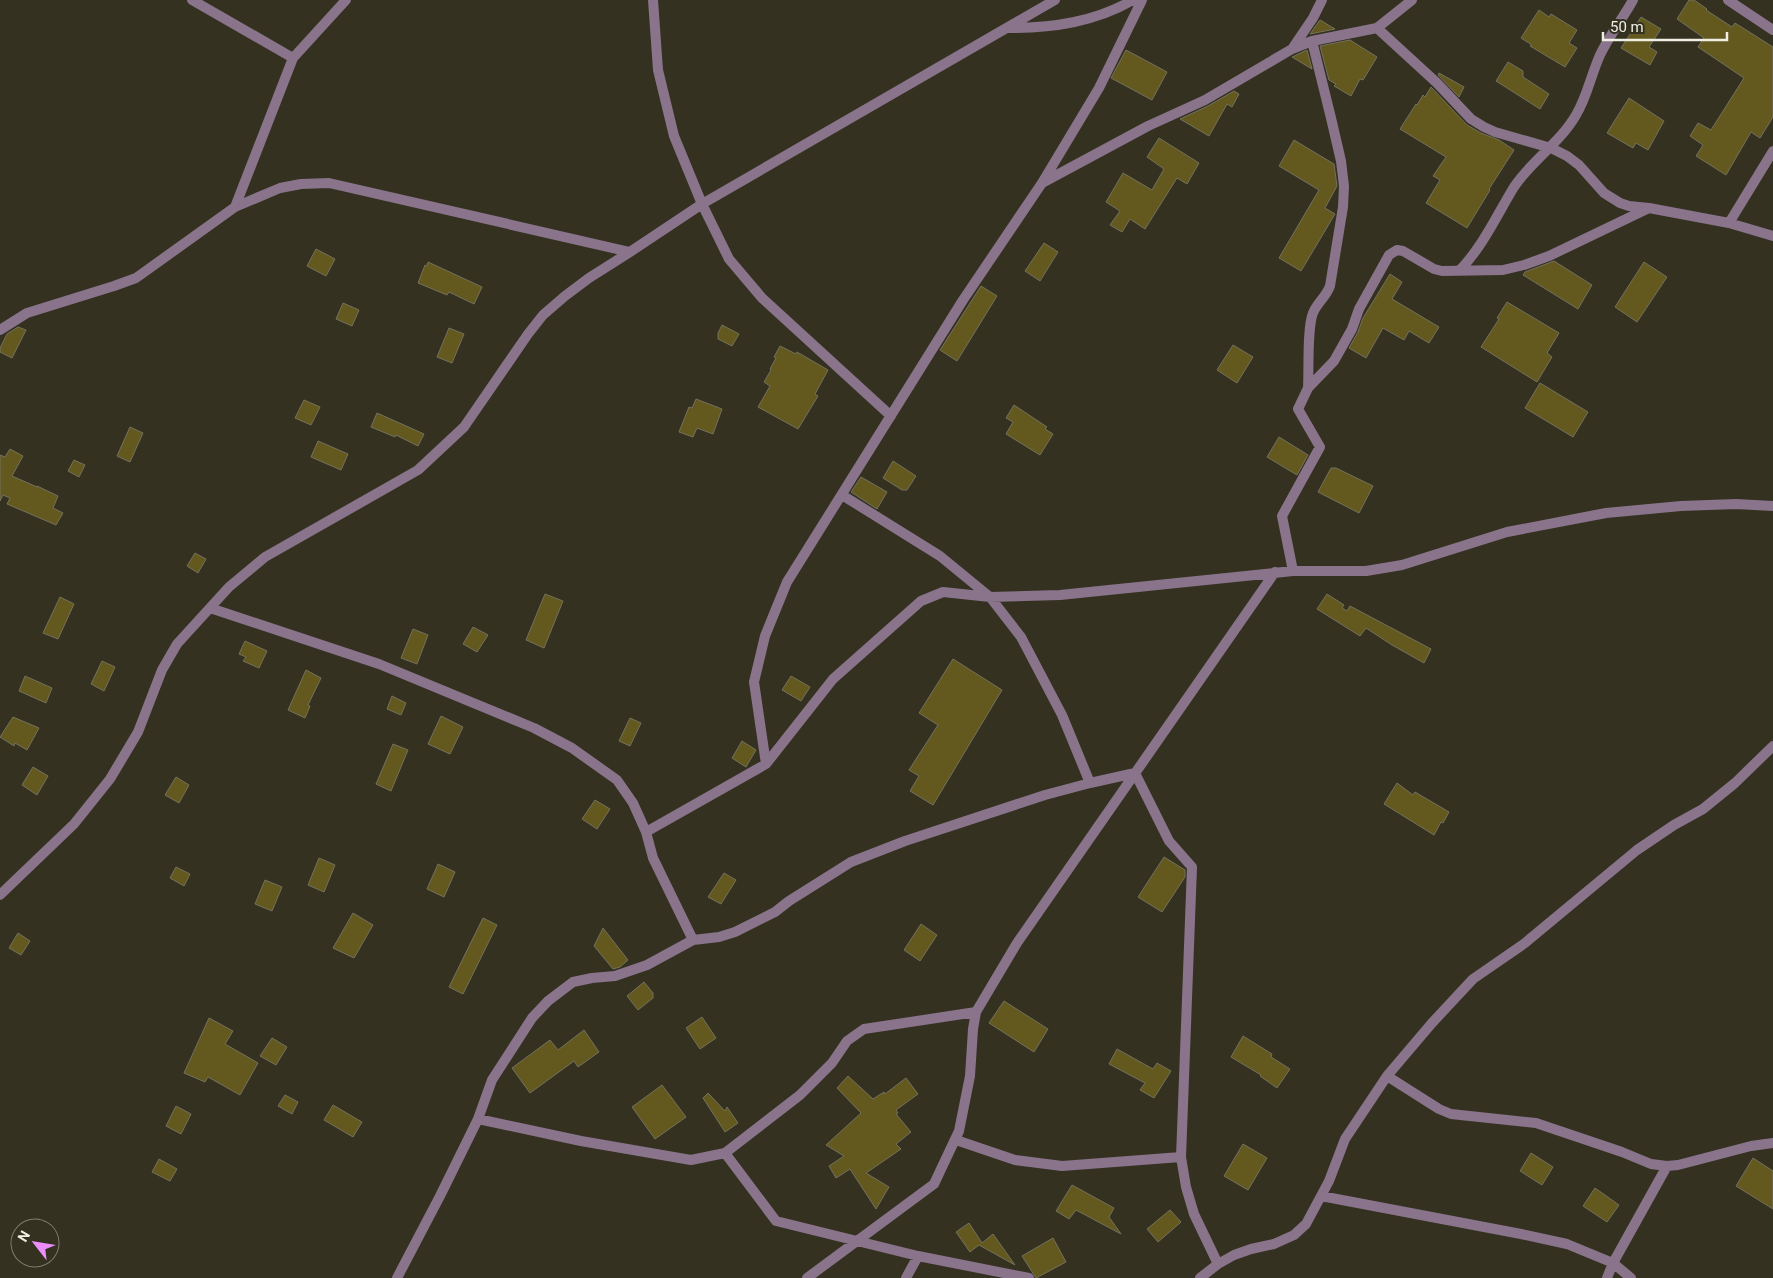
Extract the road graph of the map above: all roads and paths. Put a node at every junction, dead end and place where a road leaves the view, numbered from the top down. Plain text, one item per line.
1 (192, 0) edge
2 (346, 0) edge
3 (653, 0) edge
4 (1056, 0) edge
5 (1133, 0) edge
6 (1142, 0) edge
7 (1322, 0) edge
8 (1412, 0) edge
9 (1634, 0) edge
10 (1728, 0) edge
11 (1006, 28) junction
12 (1377, 28) junction
13 (1773, 30) edge
14 (1312, 41) junction
15 (1292, 50) junction
16 (293, 58) junction
17 (1551, 148) junction
18 (1773, 151) edge
19 (1042, 183) junction
20 (702, 204) junction
21 (235, 207) junction
22 (1649, 208) junction
23 (1728, 223) junction
24 (1773, 236) edge
25 (630, 252) junction
26 (1460, 270) junction
27 (0, 330) edge
28 (1308, 388) junction
29 (891, 416) junction
30 (842, 495) junction
31 (1773, 506) edge
32 (1293, 571) junction
33 (1275, 572) junction
34 (990, 597) junction
35 (210, 608) junction
36 (1773, 746) edge
37 (766, 764) junction
38 (1135, 773) junction
39 (1090, 783) junction
40 (646, 832) junction
41 (0, 895) edge
42 (693, 940) junction
43 (976, 1012) junction
44 (1387, 1076) junction
45 (478, 1119) junction
46 (956, 1140) junction
47 (1773, 1143) edge
48 (725, 1153) junction
49 (1180, 1157) junction
50 (1667, 1166) junction
51 (1321, 1196) junction
52 (858, 1241) junction
53 (918, 1256) junction
54 (1613, 1263) junction
55 (1218, 1264) junction
56 (1024, 1277) edge
57 (397, 1278) edge
58 (807, 1278) edge
59 (906, 1278) edge
60 (1200, 1278) edge
61 (1607, 1278) edge
62 (1631, 1278) edge

1 - 16 street
2 - 16 street
3 - 20 street
4 - 11 street
5 - 11 street
6 - 19 street
7 - 15 street
8 - 12 street
9 - 17 street
10 - 13 street
11 - 20 street
12 - 14 street
12 - 17 street
14 - 15 street
14 - 28 street
15 - 19 street
16 - 21 street
17 - 22 street
17 - 26 street
18 - 23 street
19 - 29 street
20 - 25 street
20 - 29 street
21 - 25 street
21 - 27 street
22 - 23 street
22 - 26 street
23 - 24 street
25 - 35 street
26 - 28 street
28 - 32 street
29 - 30 street
30 - 34 street
30 - 37 street
31 - 32 street
32 - 33 street
33 - 34 street
33 - 38 street
34 - 37 street
34 - 39 street
35 - 40 street
35 - 41 street
36 - 44 street
37 - 40 street
38 - 39 street
38 - 43 street
38 - 49 street
39 - 42 street
40 - 42 street
42 - 45 street
43 - 46 street
43 - 48 street
44 - 50 street
44 - 51 street
45 - 48 street
45 - 57 street
46 - 49 street
46 - 52 street
47 - 50 street
48 - 52 street
49 - 55 street
50 - 54 street
51 - 54 street
51 - 55 street
52 - 53 street
52 - 58 street
53 - 56 street
53 - 59 street
54 - 61 street
54 - 62 street
55 - 60 street

